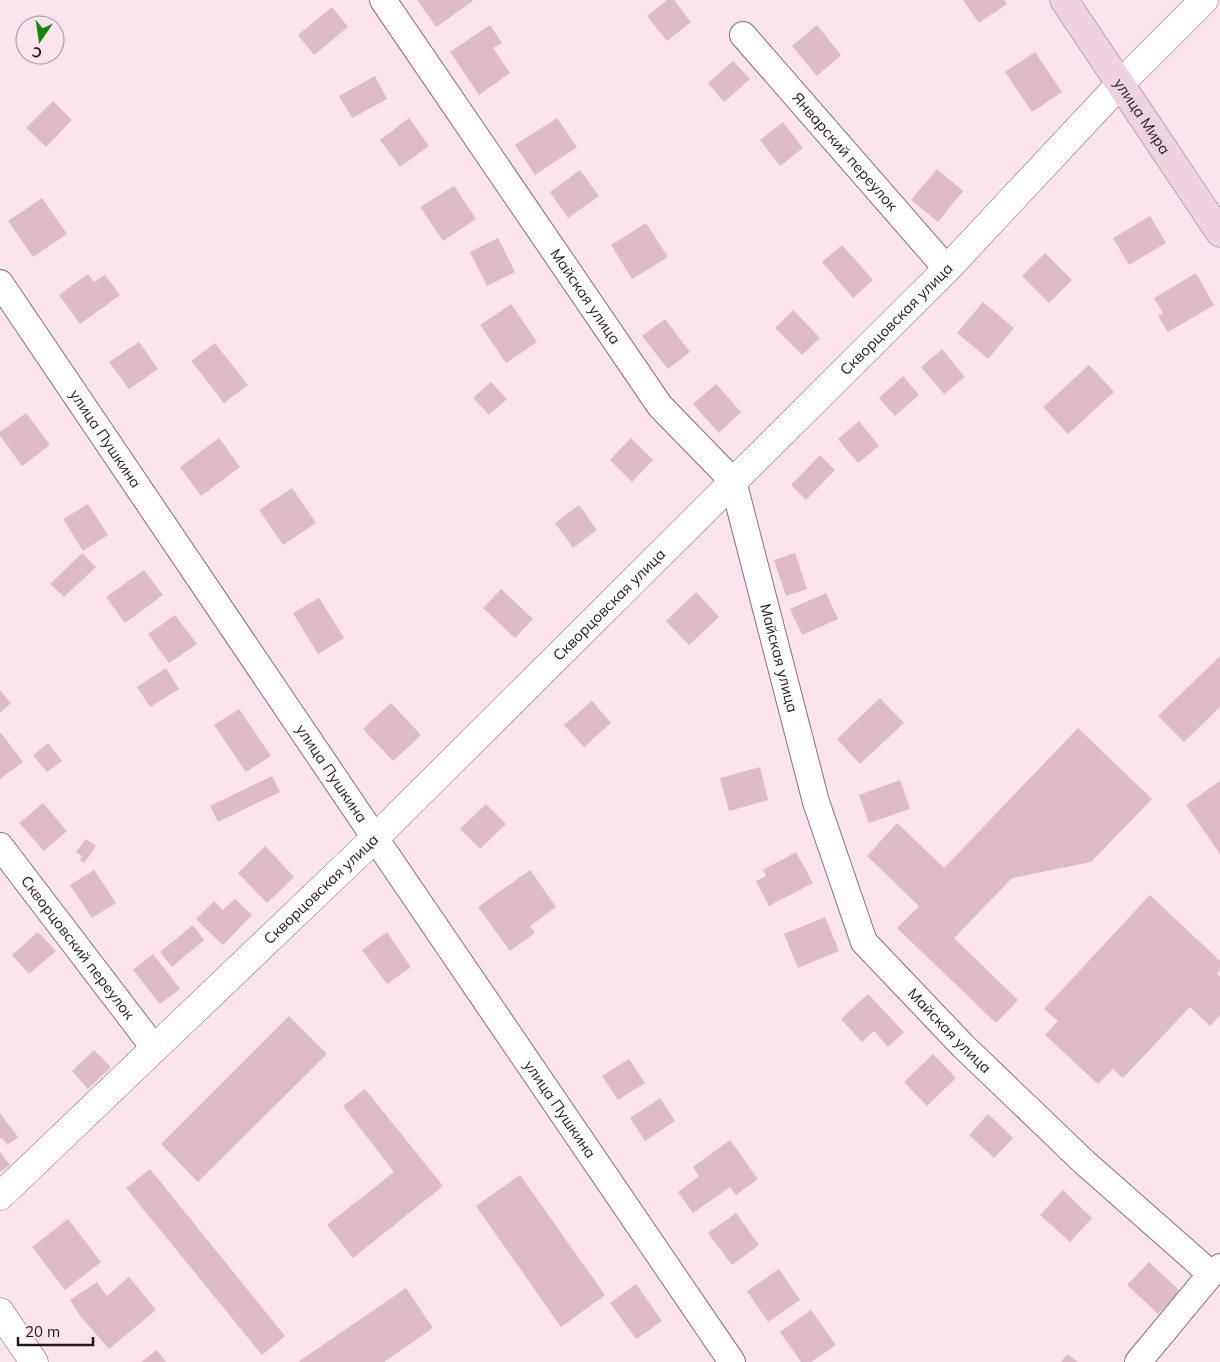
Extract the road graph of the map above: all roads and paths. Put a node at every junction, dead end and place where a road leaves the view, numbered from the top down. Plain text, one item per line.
1 (383, 0) edge
2 (1064, 0) edge
3 (1204, 0) edge
4 (743, 35) dead end
5 (1120, 84) junction
6 (1220, 233) edge
7 (947, 269) junction
8 (0, 284) edge
9 (733, 482) junction
10 (375, 838) junction
11 (0, 846) edge
12 (155, 1049) junction
13 (0, 1196) edge
14 (1216, 1271) edge
15 (0, 1312) edge
16 (34, 1362) edge
17 (732, 1362) edge
18 (1138, 1362) edge

1 - 9 street, Майская улица
2 - 5 main road, улица Мира
3 - 5 street, Скворцовская улица
4 - 7 street, Январский переулок
5 - 6 main road, улица Мира
5 - 7 street, Скворцовская улица
7 - 9 street, Скворцовская улица
8 - 10 street, улица Пушкина
9 - 10 street, Скворцовская улица
9 - 14 street, Майская улица
10 - 12 street, Скворцовская улица
10 - 17 street, улица Пушкина
11 - 12 street, Скворцовский переулок
12 - 13 street, Скворцовская улица
14 - 18 street
15 - 16 street

